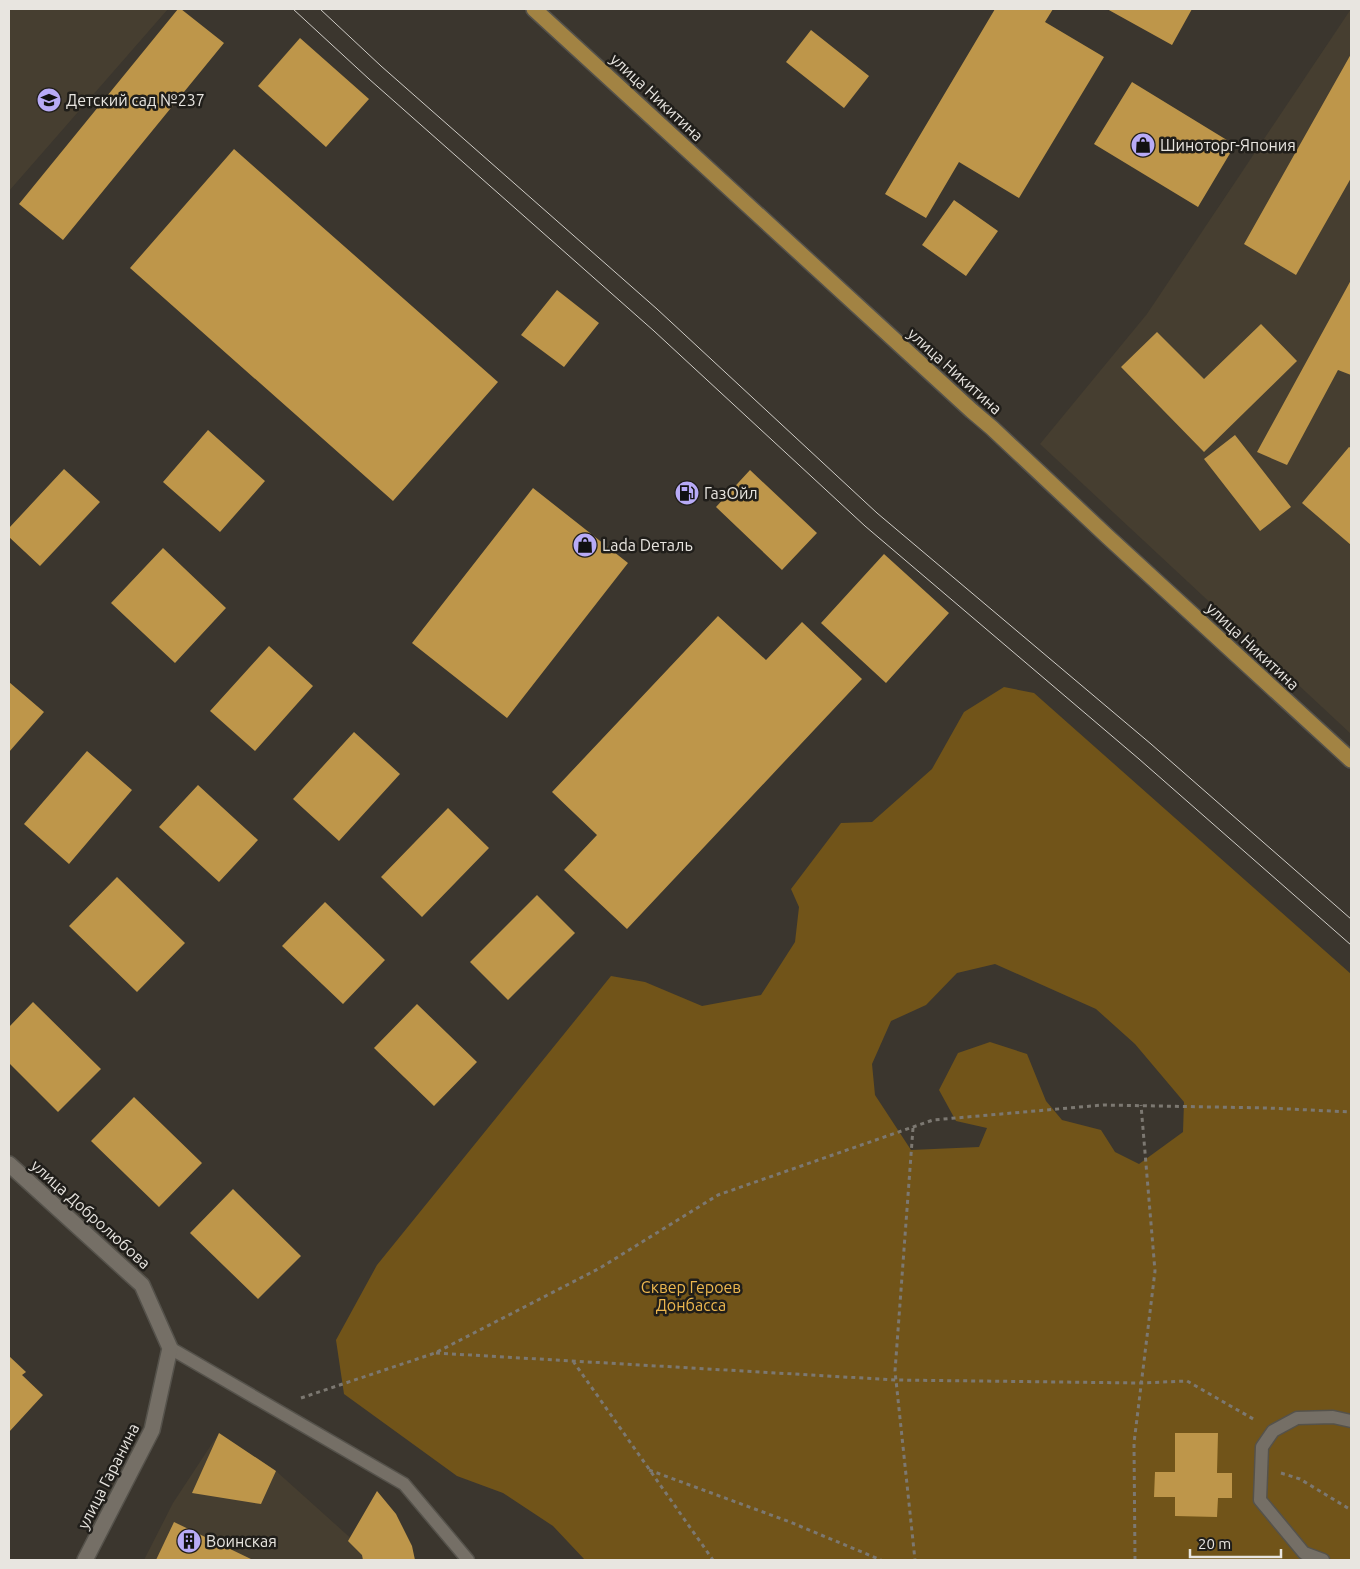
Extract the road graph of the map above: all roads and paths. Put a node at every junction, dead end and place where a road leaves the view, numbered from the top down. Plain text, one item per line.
1 (534, 9) edge
2 (1351, 760) edge
3 (1141, 1105) junction
4 (1351, 1112) edge
5 (913, 1127) junction
6 (9, 1164) edge
7 (170, 1348) junction
8 (435, 1353) junction
9 (573, 1361) junction
10 (896, 1380) junction
11 (1141, 1383) junction
12 (272, 1408) junction
13 (1351, 1421) edge
14 (1273, 1431) junction
15 (1261, 1467) junction
16 (649, 1470) junction
17 (1351, 1510) edge
18 (85, 1560) edge
19 (468, 1560) edge
20 (713, 1560) edge
21 (881, 1560) edge
22 (915, 1560) edge
23 (1135, 1560) edge
24 (1323, 1560) edge

1 - 2 main road, улица Никитина
3 - 4 path
3 - 5 path
3 - 11 path
5 - 8 path
5 - 10 path
6 - 7 street, улица Добролюбова
7 - 12 lane
7 - 18 street, улица Гаранина
8 - 9 path
8 - 12 path
9 - 10 path
9 - 16 path
10 - 11 path
10 - 22 path
11 - 14 path
11 - 23 path
12 - 19 lane
13 - 14 lane
14 - 15 lane
15 - 17 path
15 - 24 lane
16 - 20 path
16 - 21 path

